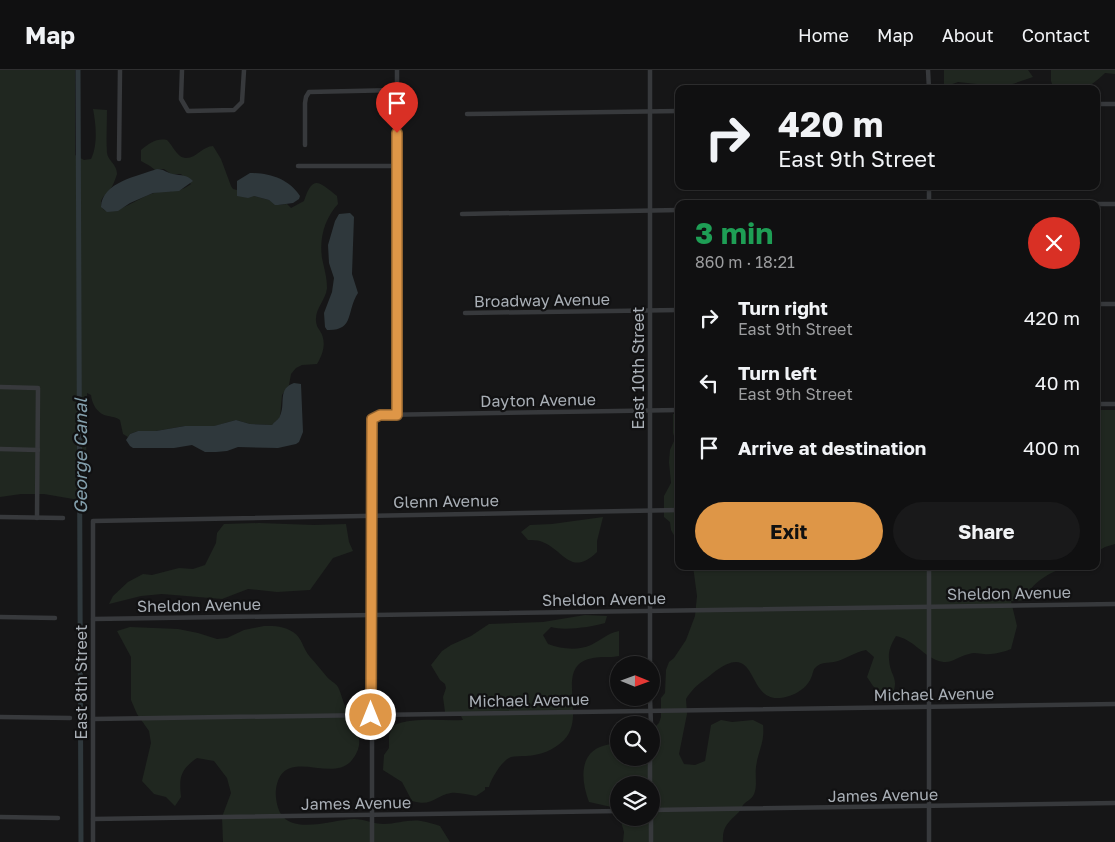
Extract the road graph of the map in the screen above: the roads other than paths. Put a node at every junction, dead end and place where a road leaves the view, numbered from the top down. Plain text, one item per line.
1 (120, 70) edge
2 (182, 70) edge
3 (244, 70) edge
4 (397, 70) edge
5 (650, 70) edge
6 (928, 70) edge
7 (928, 85) edge
8 (397, 90) junction
9 (1100, 104) edge
10 (1115, 104) edge
11 (650, 111) junction
12 (675, 111) edge
13 (467, 114) dead end
14 (305, 145) dead end
15 (119, 159) dead end
16 (298, 166) dead end
17 (397, 166) junction
18 (1100, 204) edge
19 (1115, 204) edge
20 (675, 210) edge
21 (650, 211) junction
22 (462, 214) dead end
23 (1100, 304) edge
24 (1115, 304) edge
25 (675, 310) edge
26 (650, 311) junction
27 (465, 313) dead end
28 (0, 387) edge
29 (1100, 404) edge
30 (1115, 404) edge
31 (675, 410) edge
32 (651, 411) junction
33 (397, 415) junction
34 (0, 449) edge
35 (38, 450) junction
36 (675, 510) edge
37 (650, 511) junction
38 (372, 515) junction
39 (0, 517) edge
40 (37, 518) junction
41 (63, 518) dead end
42 (93, 521) joint
43 (929, 570) edge
44 (1115, 604) edge
45 (929, 607) junction
46 (650, 611) junction
47 (372, 615) junction
48 (0, 617) edge
49 (55, 618) dead end
50 (93, 619) junction
51 (650, 656) edge
52 (1115, 704) edge
53 (650, 706) edge
54 (929, 706) junction
55 (650, 711) junction
56 (371, 715) junction
57 (650, 716) edge
58 (0, 717) edge
59 (70, 718) dead end
60 (93, 719) junction
61 (1115, 803) edge
62 (929, 806) junction
63 (660, 810) edge
64 (610, 811) edge
65 (372, 815) junction
66 (0, 817) edge
67 (58, 818) dead end
68 (93, 819) junction
69 (651, 826) edge
70 (93, 842) edge
71 (372, 842) edge
72 (651, 842) edge
73 (929, 842) edge

1 - 15 street
2 - 3 street
4 - 8 street
5 - 11 street, East 10th Street
6 - 7 street
8 - 14 street
8 - 17 street
9 - 10 street
11 - 12 street
11 - 13 street
11 - 21 street, East 10th Street
16 - 17 street
17 - 33 street
18 - 19 street
20 - 21 street
21 - 22 street
21 - 26 street, East 10th Street
23 - 24 street
25 - 26 street, Broadway Avenue
26 - 27 street, Broadway Avenue
26 - 32 street, East 10th Street
28 - 35 street
29 - 30 street
31 - 32 street, Dayton Avenue
32 - 33 street, Dayton Avenue
32 - 37 street, East 10th Street
33 - 38 street, Dayton Avenue
34 - 35 street
35 - 40 street
36 - 37 street, Glenn Avenue
37 - 38 street, Glenn Avenue
37 - 46 street, East 10th Street
38 - 42 street, Glenn Avenue
38 - 47 street
39 - 40 street
40 - 41 street
42 - 50 street, East 8th Street
43 - 45 street
44 - 45 street, Sheldon Avenue
45 - 46 street, Sheldon Avenue
45 - 54 street
46 - 47 street, Sheldon Avenue
46 - 51 street, East 10th Street
47 - 50 street, Sheldon Avenue
47 - 56 street
48 - 49 street
50 - 60 street, East 8th Street
52 - 54 street, Michael Avenue
53 - 55 street
54 - 55 street, Michael Avenue
54 - 62 street
55 - 56 street, Michael Avenue
55 - 57 street
56 - 60 street, Michael Avenue
56 - 65 street
58 - 59 street
60 - 68 street, East 8th Street
61 - 62 street, James Avenue
62 - 63 street, James Avenue
62 - 73 street
64 - 65 street, James Avenue
65 - 68 street, James Avenue
65 - 71 street
66 - 67 street
68 - 70 street, East 8th Street
69 - 72 street

